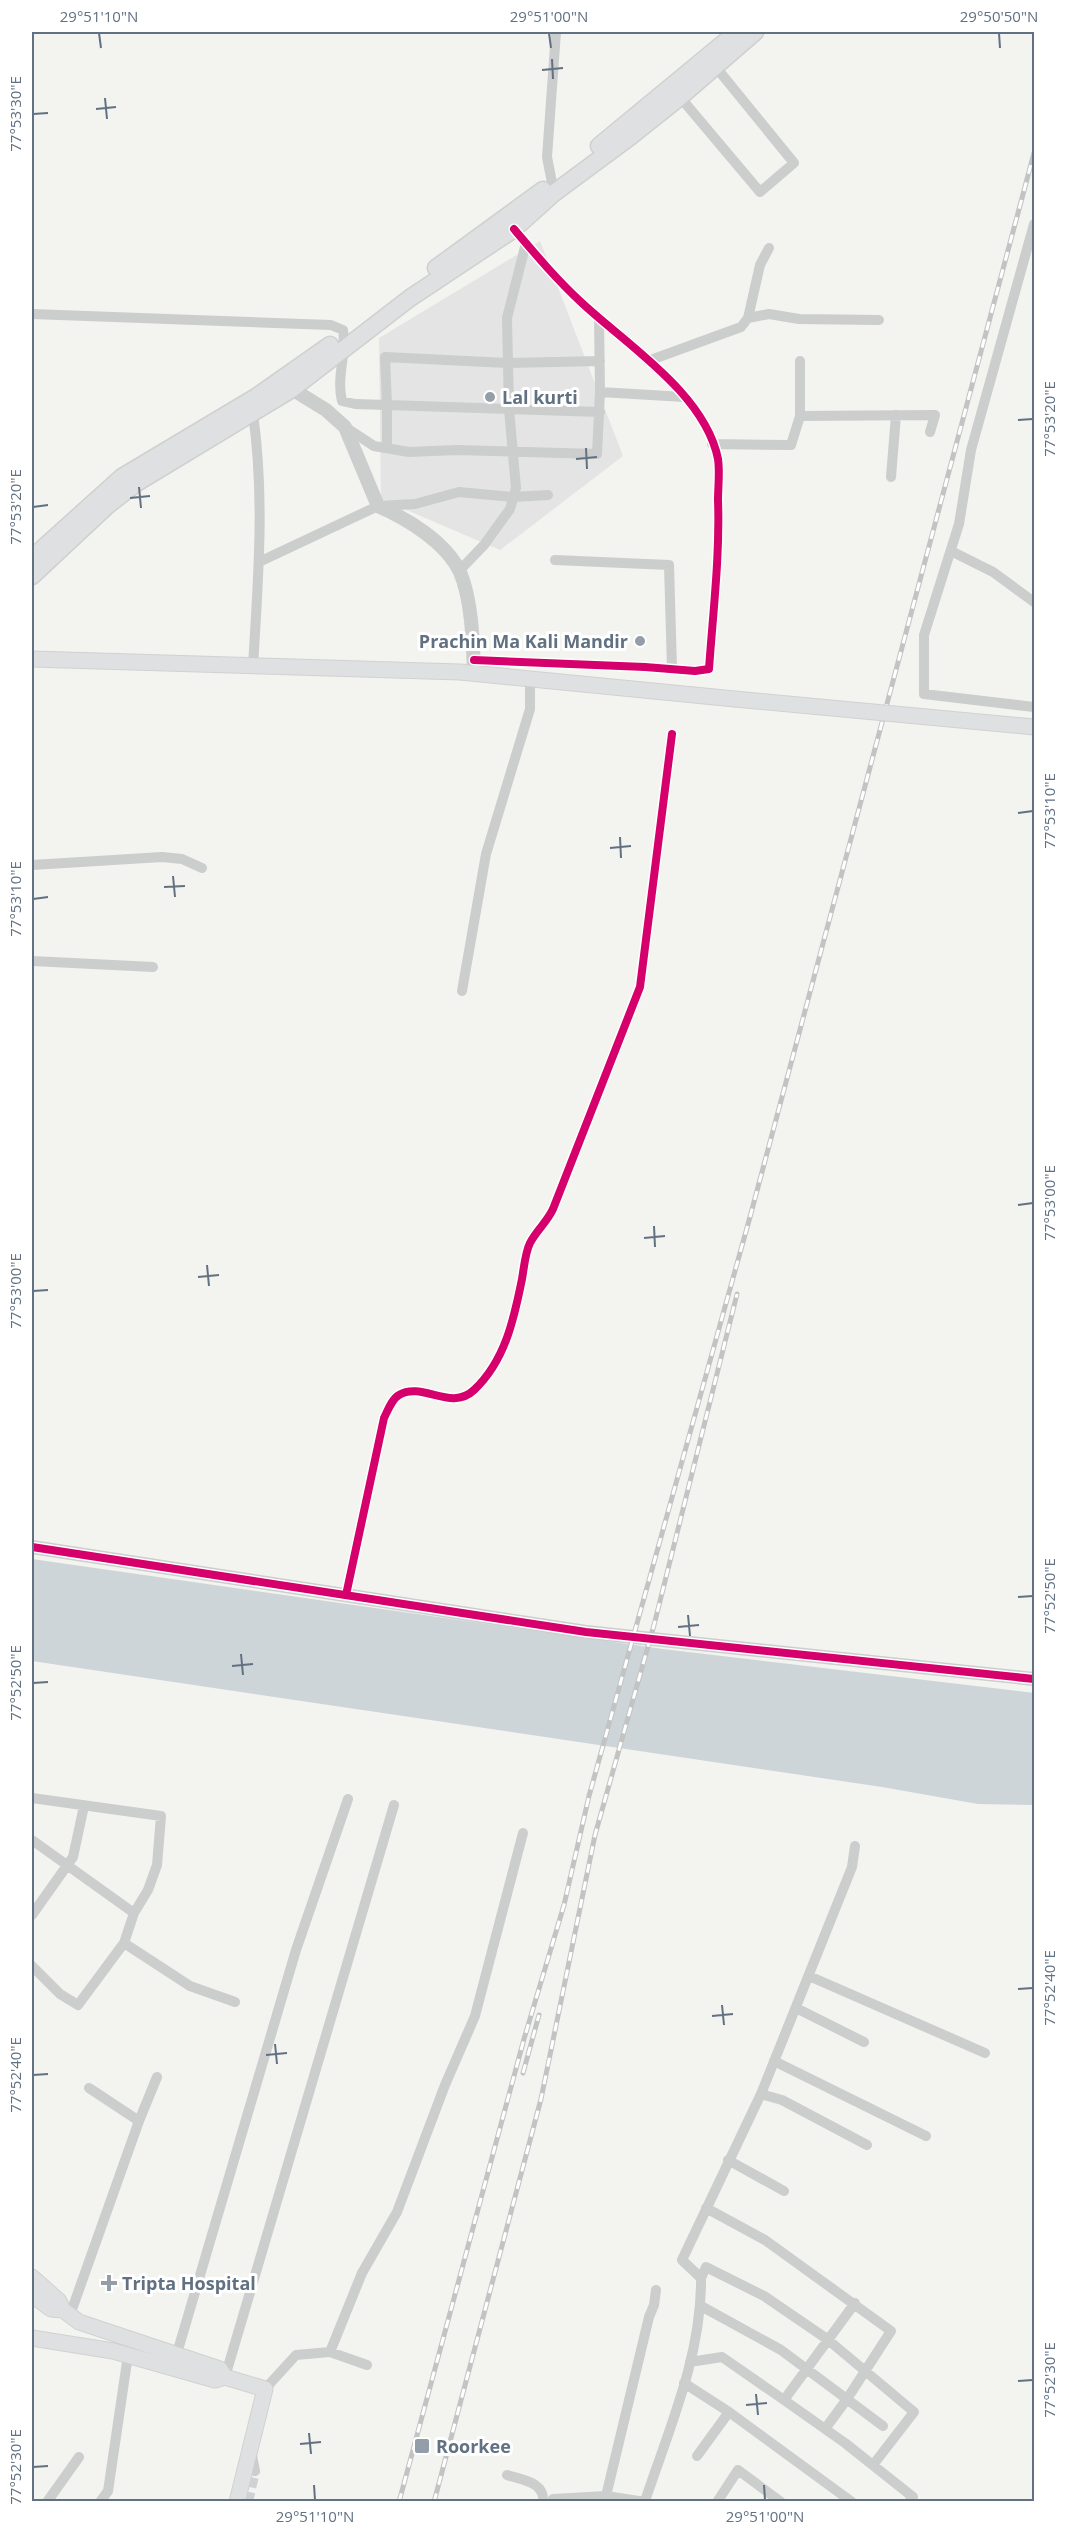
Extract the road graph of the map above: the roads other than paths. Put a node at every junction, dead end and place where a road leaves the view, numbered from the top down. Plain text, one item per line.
1 (556, 32) edge
2 (737, 32) edge
3 (754, 32) edge
4 (715, 66) junction
5 (680, 97) junction
6 (553, 188) junction
7 (1035, 224) edge
8 (514, 229) junction
9 (526, 243) junction
10 (769, 248) dead end
11 (32, 314) edge
12 (599, 317) junction
13 (748, 318) junction
14 (879, 320) dead end
15 (345, 341) junction
16 (600, 361) junction
17 (648, 361) junction
18 (800, 361) dead end
19 (507, 363) junction
20 (292, 389) junction
21 (600, 392) junction
22 (340, 395) junction
23 (684, 397) junction
24 (387, 405) junction
25 (509, 409) junction
26 (326, 410) junction
27 (600, 412) junction
28 (253, 414) junction
29 (896, 415) junction
30 (800, 416) junction
31 (345, 427) junction
32 (930, 432) dead end
33 (712, 444) junction
34 (387, 448) junction
35 (513, 452) junction
36 (891, 477) dead end
37 (548, 495) dead end
38 (513, 497) junction
39 (378, 506) junction
40 (951, 551) junction
41 (32, 558) edge
42 (555, 560) dead end
43 (260, 562) junction
44 (459, 571) junction
45 (32, 576) edge
46 (1035, 602) edge
47 (32, 659) edge
48 (253, 666) junction
49 (474, 667) junction
50 (672, 669) junction
51 (530, 679) junction
52 (1035, 707) edge
53 (1035, 727) edge
54 (672, 734) dead end
55 (34, 861) edge
56 (202, 868) dead end
57 (32, 961) edge
58 (153, 967) dead end
59 (462, 991) dead end
60 (32, 1547) edge
61 (346, 1595) junction
62 (1035, 1679) edge
63 (32, 1798) edge
64 (348, 1798) dead end
65 (394, 1805) dead end
66 (84, 1806) junction
67 (523, 1833) dead end
68 (32, 1840) edge
69 (855, 1846) dead end
70 (67, 1866) junction
71 (134, 1913) junction
72 (32, 1915) edge
73 (124, 1943) junction
74 (32, 1966) edge
75 (809, 1976) junction
76 (235, 2002) dead end
77 (796, 2008) junction
78 (864, 2042) dead end
79 (985, 2053) dead end
80 (774, 2061) junction
81 (157, 2077) dead end
82 (88, 2088) dead end
83 (761, 2094) junction
84 (139, 2121) junction
85 (926, 2136) dead end
86 (867, 2145) dead end
87 (728, 2160) junction
88 (784, 2191) dead end
89 (706, 2208) junction
90 (32, 2277) edge
91 (701, 2278) junction
92 (656, 2290) dead end
93 (32, 2295) edge
94 (855, 2303) junction
95 (702, 2306) junction
96 (71, 2316) junction
97 (32, 2338) edge
98 (827, 2339) junction
99 (75, 2345) junction
100 (330, 2352) junction
101 (128, 2355) junction
102 (175, 2362) junction
103 (690, 2362) junction
104 (367, 2365) dead end
105 (806, 2369) junction
106 (866, 2371) junction
107 (225, 2377) junction
108 (684, 2384) junction
109 (266, 2389) junction
110 (848, 2399) junction
111 (784, 2400) junction
112 (729, 2412) junction
113 (883, 2426) dead end
114 (825, 2429) junction
115 (250, 2448) junction
116 (79, 2457) dead end
117 (697, 2457) dead end
118 (873, 2464) junction
119 (255, 2471) tunnel mouth
120 (507, 2475) dead end
121 (606, 2496) junction
122 (548, 2500) edge
123 (645, 2501) edge
124 (47, 2502) edge
125 (100, 2502) edge
126 (237, 2502) edge
127 (717, 2502) edge
128 (781, 2502) edge
129 (852, 2502) edge
130 (909, 2502) edge

1 - 6 street
2 - 6 main road
3 - 4 main road
4 - 5 main road
4 - 5 street
5 - 6 main road
6 - 8 main road
6 - 15 main road
7 - 40 street
8 - 9 street
8 - 15 main road
9 - 12 street
9 - 19 street
10 - 13 street
11 - 15 street
12 - 16 street
12 - 17 street
13 - 14 street
13 - 17 street
15 - 20 main road
15 - 22 street
15 - 41 main road
16 - 19 street
16 - 21 street
17 - 23 street
18 - 30 street
19 - 24 street
19 - 25 street
20 - 26 street
20 - 28 main road
21 - 23 street
21 - 27 street
22 - 24 street
22 - 26 street
23 - 33 street
24 - 25 street
24 - 34 street
25 - 27 street
25 - 35 street
26 - 31 street
27 - 35 street
28 - 43 street
28 - 45 main road
29 - 30 street
29 - 32 street
29 - 36 street
30 - 33 street
31 - 34 street
31 - 39 street
33 - 50 street
34 - 35 street
35 - 38 street
37 - 38 street
38 - 39 street
38 - 44 street
39 - 43 street
39 - 44 street
40 - 46 street
40 - 52 street
42 - 50 street
43 - 48 street
44 - 49 street
47 - 48 main road
48 - 49 main road
49 - 50 street
49 - 51 main road
51 - 53 main road, bridge
51 - 59 street
54 - 61 street
55 - 56 street
57 - 58 street
60 - 61 street
61 - 62 street
63 - 66 street
64 - 102 street
65 - 107 street
66 - 70 street
66 - 71 street
67 - 100 street
68 - 70 street
69 - 75 street
70 - 71 street
70 - 72 street
71 - 73 street
73 - 74 street
73 - 76 street
75 - 77 street
75 - 79 street
77 - 78 street
77 - 80 street
80 - 83 street
80 - 85 street
81 - 84 street
82 - 84 street
83 - 86 street
83 - 87 street
84 - 96 street
87 - 88 street
87 - 89 street
89 - 91 street
89 - 94 street
90 - 96 main road
91 - 95 street
91 - 98 street
92 - 121 street
93 - 96 main road
94 - 98 street
94 - 106 street
95 - 103 street
95 - 105 street
96 - 99 main road
96 - 102 main road
97 - 99 main road
98 - 105 street
98 - 106 street
99 - 101 main road
100 - 104 street
100 - 109 street
101 - 102 main road
101 - 125 street
102 - 107 main road
103 - 108 street
103 - 111 street
105 - 110 street
105 - 111 street
106 - 110 street
106 - 118 street
107 - 109 main road
108 - 112 street
108 - 123 street
109 - 115 main road
110 - 113 street
110 - 114 street
111 - 114 street
112 - 117 street
112 - 129 street
114 - 118 street
115 - 119 street
115 - 126 main road
116 - 124 street
118 - 130 street
120 - 122 street
121 - 122 street
121 - 123 street
127 - 128 street

